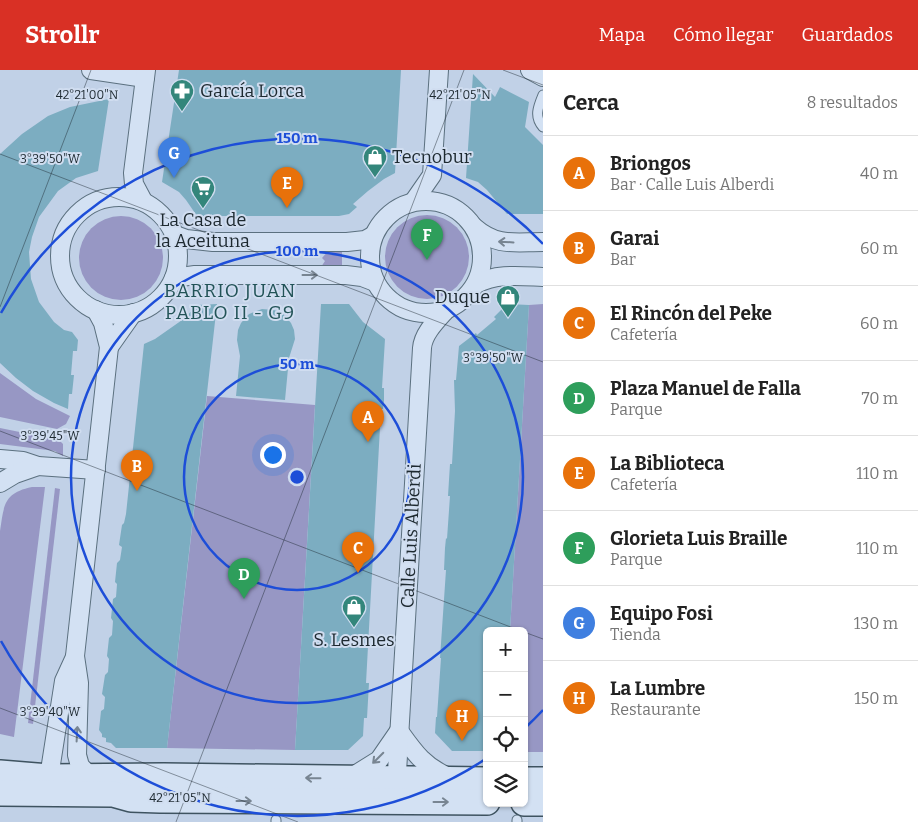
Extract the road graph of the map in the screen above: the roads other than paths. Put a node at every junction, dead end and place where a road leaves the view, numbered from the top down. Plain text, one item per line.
1 (91, 70) edge
2 (439, 70) edge
3 (530, 70) edge
4 (145, 74) edge
5 (543, 77) edge
6 (543, 95) edge
7 (543, 127) edge
8 (133, 173) junction
9 (432, 175) junction
10 (108, 197) junction
11 (143, 201) junction
12 (414, 201) junction
13 (450, 206) junction
14 (474, 227) junction
15 (175, 234) junction
16 (374, 235) junction
17 (543, 242) edge
18 (543, 276) edge
19 (174, 278) junction
20 (375, 282) junction
21 (476, 284) junction
22 (396, 304) junction
23 (96, 310) junction
24 (445, 311) junction
25 (132, 313) junction
26 (422, 342) junction
27 (109, 347) junction
28 (0, 459) edge
29 (38, 466) junction
30 (96, 470) junction
31 (0, 483) edge
32 (75, 656) junction
33 (399, 731) junction
34 (0, 766) edge
35 (52, 770) junction
36 (82, 771) junction
37 (0, 774) edge
38 (350, 778) junction
39 (453, 779) junction
40 (483, 780) edge
41 (528, 780) edge
42 (543, 780) edge
43 (0, 783) edge
44 (128, 788) junction
45 (396, 790) junction
46 (0, 793) edge
47 (483, 801) edge
48 (0, 803) edge
49 (543, 803) edge
50 (276, 805) edge
51 (519, 815) edge

1 - 4 street
2 - 9 street
3 - 5 street
4 - 8 street
6 - 7 lane
8 - 10 street
8 - 11 street
9 - 12 street
9 - 13 street
10 - 11 street
10 - 23 street
11 - 15 street
12 - 13 street
12 - 16 street
13 - 14 street
17 -> 14 street
14 - 21 street
15 - 16 street
15 - 19 street
16 - 20 street
18 - 21 street
19 -> 20 street
19 - 25 street
20 - 22 street
21 - 24 street
22 - 24 street
22 - 26 street
23 - 25 street
23 - 27 street
24 - 26 street
25 - 27 street
26 - 33 street, Calle Luis Alberdi
27 - 30 street
28 - 29 street
29 - 30 street
29 - 31 street
30 - 32 street
32 - 35 street
36 -> 32 street
33 -> 38 street
33 - 39 street
33 - 45 street, Calle Luis Alberdi
34 - 35 lane
35 - 36 main road
35 - 37 main road
35 - 43 street
36 - 44 main road
38 - 45 main road
38 -> 50 main road
39 - 40 main road
39 - 45 main road
41 - 42 main road
44 - 46 main road
44 - 48 lane
44 - 50 main road
45 -> 47 main road
45 - 50 main road
49 - 51 main road

